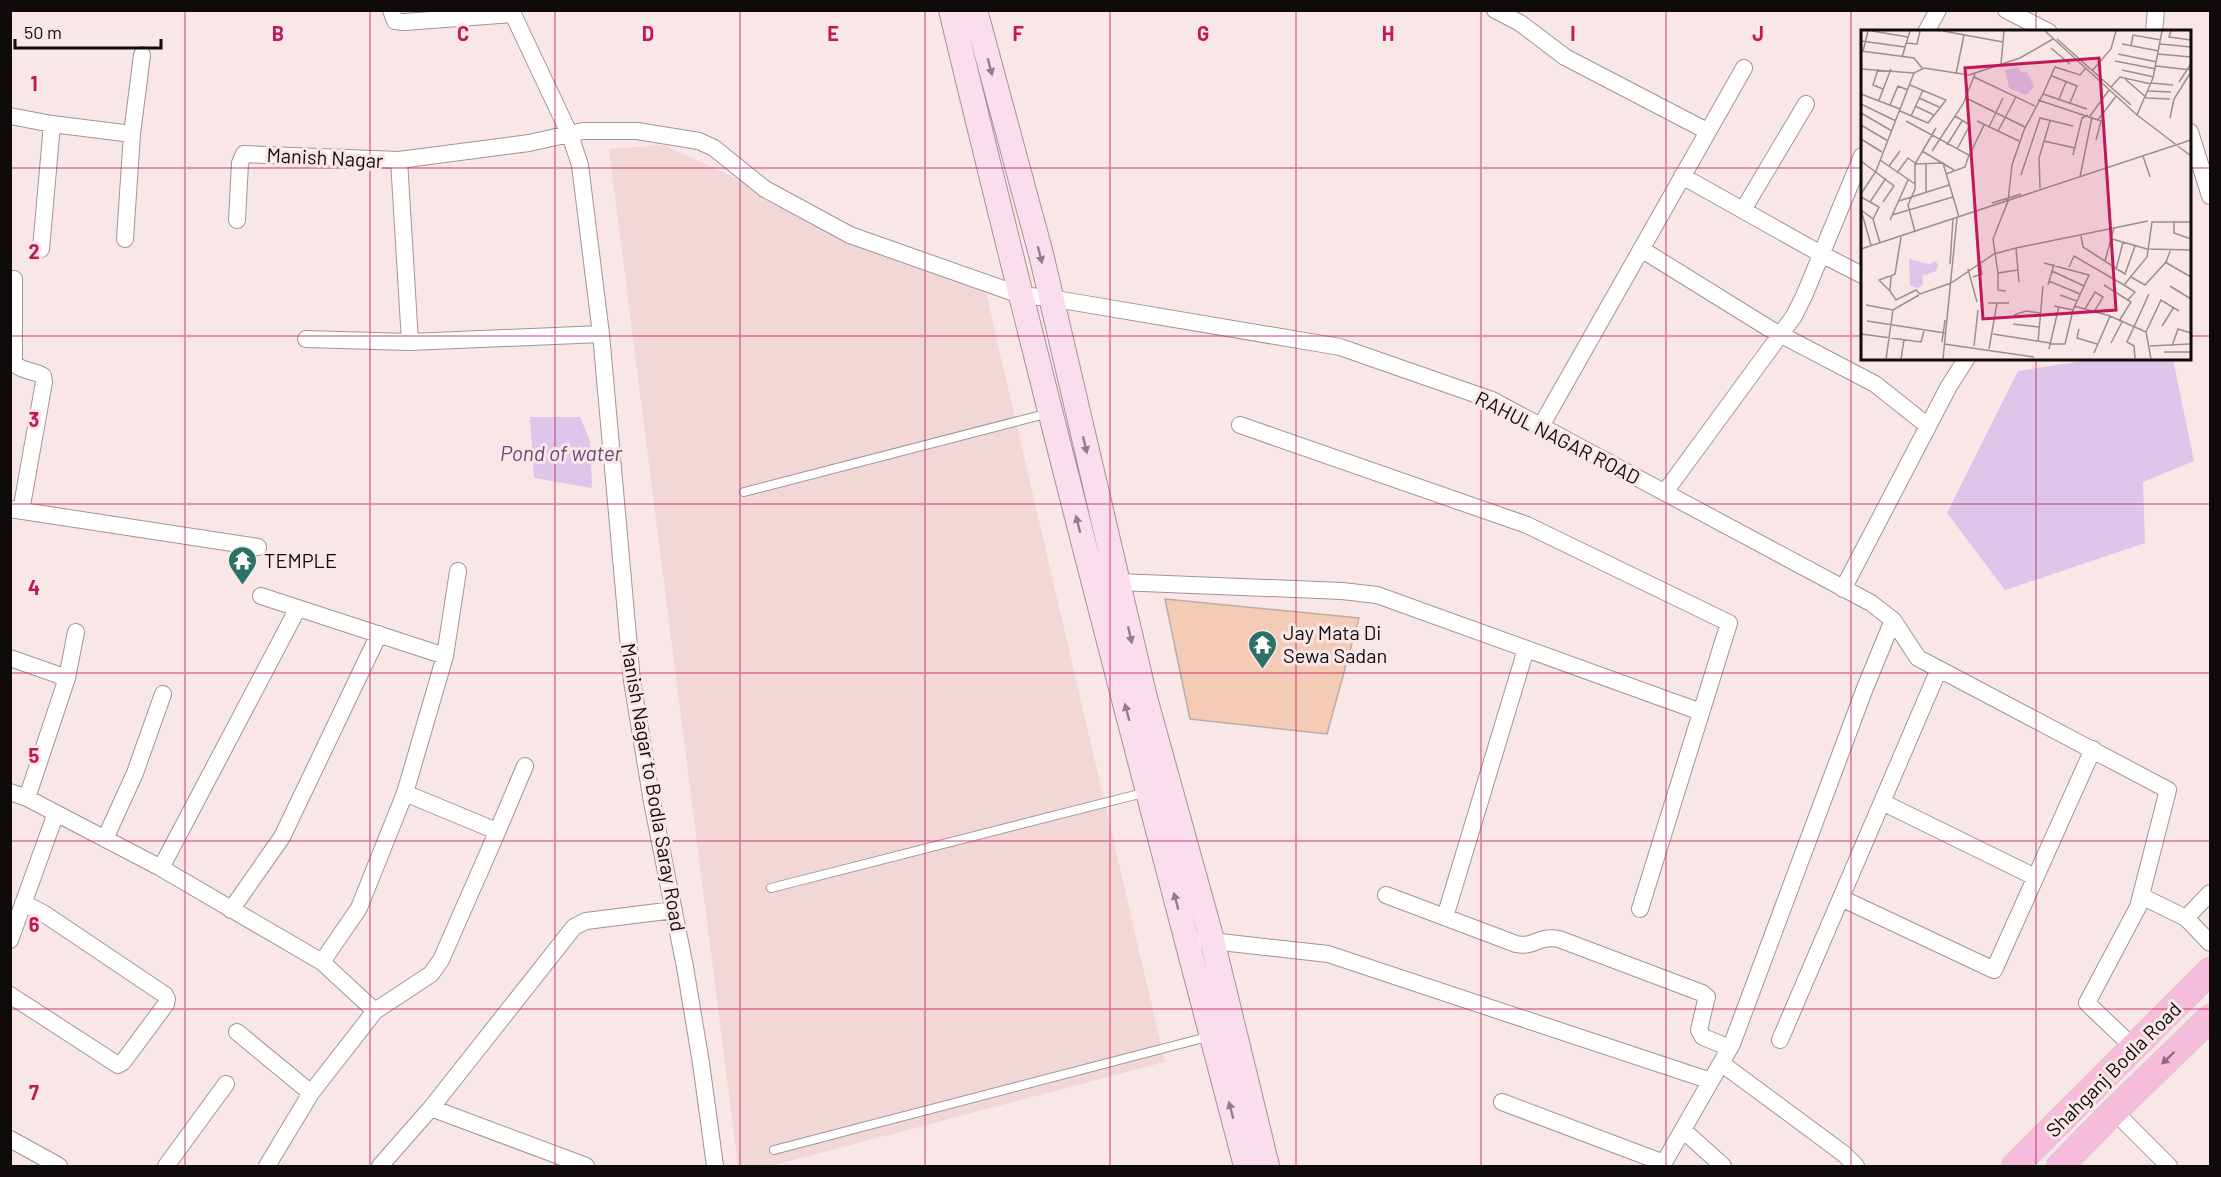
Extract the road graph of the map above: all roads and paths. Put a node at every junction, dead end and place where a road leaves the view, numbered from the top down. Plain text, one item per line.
1 (391, 10) edge
2 (951, 10) edge
3 (975, 10) edge
4 (1495, 10) edge
5 (1938, 10) edge
6 (2006, 10) edge
7 (2156, 10) edge
8 (512, 12) edge
9 (1927, 30) edge
10 (2045, 30) edge
11 (2154, 30) edge
12 (142, 55) dead end
13 (1743, 68) dead end
14 (1806, 104) dead end
15 (10, 116) edge
16 (52, 124) junction
17 (1707, 131) junction
18 (576, 133) junction
19 (132, 134) junction
20 (2191, 135) edge
21 (399, 160) junction
22 (1861, 161) edge
23 (1682, 176) junction
24 (2211, 196) edge
25 (1743, 210) junction
26 (237, 220) dead end
27 (125, 239) dead end
28 (40, 249) dead end
29 (1641, 249) junction
30 (1821, 254) junction
31 (1861, 274) edge
32 (14, 279) dead end
33 (1020, 295) junction
34 (1050, 298) junction
35 (601, 334) junction
36 (1781, 336) junction
37 (306, 339) dead end
38 (410, 342) junction
39 (1966, 360) edge
40 (1049, 413) junction
41 (1240, 425) dead end
42 (1541, 426) junction
43 (1928, 426) junction
44 (744, 492) dead end
45 (1665, 492) junction
46 (16, 510) edge
47 (258, 547) dead end
48 (458, 571) dead end
49 (1118, 582) junction
50 (1843, 589) junction
51 (261, 596) dead end
52 (298, 608) junction
53 (1893, 620) junction
54 (76, 632) dead end
55 (379, 634) junction
56 (1526, 649) junction
57 (445, 656) junction
58 (10, 658) edge
59 (1939, 669) junction
60 (67, 678) junction
61 (163, 694) dead end
62 (1701, 712) junction
63 (2093, 749) junction
64 (525, 766) dead end
65 (1148, 792) junction
66 (405, 793) junction
67 (19, 795) edge
68 (1882, 802) junction
69 (56, 813) junction
70 (495, 837) junction
71 (105, 838) junction
72 (161, 868) junction
73 (2035, 877) junction
74 (771, 888) dead end
75 (2211, 893) edge
76 (1386, 896) dead end
77 (2141, 896) junction
78 (1841, 898) junction
79 (24, 903) junction
80 (1640, 909) dead end
81 (231, 910) junction
82 (674, 910) junction
83 (1445, 918) junction
84 (2186, 918) junction
85 (10, 940) edge
86 (1186, 940) junction
87 (1212, 940) junction
88 (2211, 943) edge
89 (322, 962) junction
90 (2211, 971) edge
91 (10, 995) edge
92 (375, 1011) junction
93 (2211, 1018) edge
94 (237, 1032) dead end
95 (1211, 1036) junction
96 (1780, 1040) dead end
97 (1730, 1048) junction
98 (2134, 1048) junction
99 (1721, 1063) junction
100 (1711, 1081) junction
101 (226, 1084) dead end
102 (311, 1093) junction
103 (1502, 1102) dead end
104 (431, 1108) junction
105 (2114, 1111) junction
106 (1683, 1130) junction
107 (10, 1139) edge
108 (774, 1150) dead end
109 (173, 1164) edge
110 (1663, 1165) edge
111 (59, 1167) edge
112 (267, 1167) edge
113 (380, 1167) edge
114 (586, 1167) edge
115 (715, 1167) edge
116 (1246, 1167) edge
117 (1267, 1167) edge
118 (1723, 1167) edge
119 (1856, 1167) edge
120 (2015, 1167) edge
121 (2060, 1167) edge
122 (2169, 1167) edge

1 - 8 street
2 - 33 main road
3 -> 34 main road
4 - 17 street
5 - 9 street
6 - 10 street
7 - 11 street
8 - 18 street, Manish Nagar to Bodla Saray Road
12 - 19 street
13 - 17 street
14 - 25 street
15 - 16 street
16 - 19 street
16 - 28 street
17 - 23 street
18 - 21 street, RAHUL NAGAR ROAD
18 - 33 street, RAHUL NAGAR ROAD
18 - 35 street, Manish Nagar to Bodla Saray Road
19 - 27 street
20 - 24 street
21 - 26 street, Manish Nagar
21 - 38 street, Manish Nagar
22 - 30 street
23 - 25 street
23 - 29 street
25 - 30 street
29 - 36 street
29 - 42 street
30 - 31 street
30 - 36 street
32 - 46 street
33 - 34 street, RAHUL NAGAR ROAD
33 - 40 main road
34 - 42 street, RAHUL NAGAR ROAD
34 -> 49 main road
35 - 38 street
35 - 82 street, Manish Nagar to Bodla Saray Road
36 - 43 street
36 - 45 street
37 - 38 street
39 - 43 street
40 - 44 lane
65 -> 40 main road
41 - 62 street
42 - 45 street, RAHUL NAGAR ROAD
43 - 50 street
45 - 50 street, RAHUL NAGAR ROAD
46 - 47 street
48 - 57 street
49 - 56 street
49 -> 87 main road
50 - 53 street, RAHUL NAGAR ROAD
51 - 52 street
52 - 55 street
52 - 72 street
53 - 59 street, RAHUL NAGAR ROAD
53 - 97 street
54 - 60 street
55 - 57 street
55 - 81 street
56 - 62 street
56 - 83 street
57 - 66 street
58 - 60 street
59 - 63 street, RAHUL NAGAR ROAD
59 - 68 street
60 - 67 street
61 - 71 street
62 - 80 street
63 - 73 street
63 - 77 street, RAHUL NAGAR ROAD
64 - 70 street
65 - 74 lane
86 -> 65 main road
66 - 70 street
66 - 89 street
67 - 69 street
68 - 73 street
68 - 78 street
69 - 71 street
69 - 79 street
70 - 92 street
71 - 72 street
72 - 81 street
73 - 78 street
75 - 84 street
76 - 83 street
77 - 84 street
77 - 98 street
78 - 96 street
79 - 85 street
79 - 91 street
81 - 89 street
82 - 104 street
82 - 115 street, Manish Nagar to Bodla Saray Road
83 - 97 street
84 - 88 street
86 - 87 street
86 - 95 main road
87 - 100 street
87 - 117 main road
89 - 92 street
90 - 98 main road, Shahganj Bodla Road
92 - 102 street
93 -> 105 main road, Shahganj Bodla Road
94 - 102 street
95 - 108 lane
116 -> 95 main road
97 - 99 street
98 - 120 main road, Shahganj Bodla Road
99 - 100 street
99 - 119 street
100 - 106 street
101 - 109 street
102 - 112 street
103 - 110 street
104 - 113 street
104 - 114 street
105 - 121 main road, Shahganj Bodla Road
105 - 122 street
106 - 110 street
106 - 118 street
107 - 111 street

